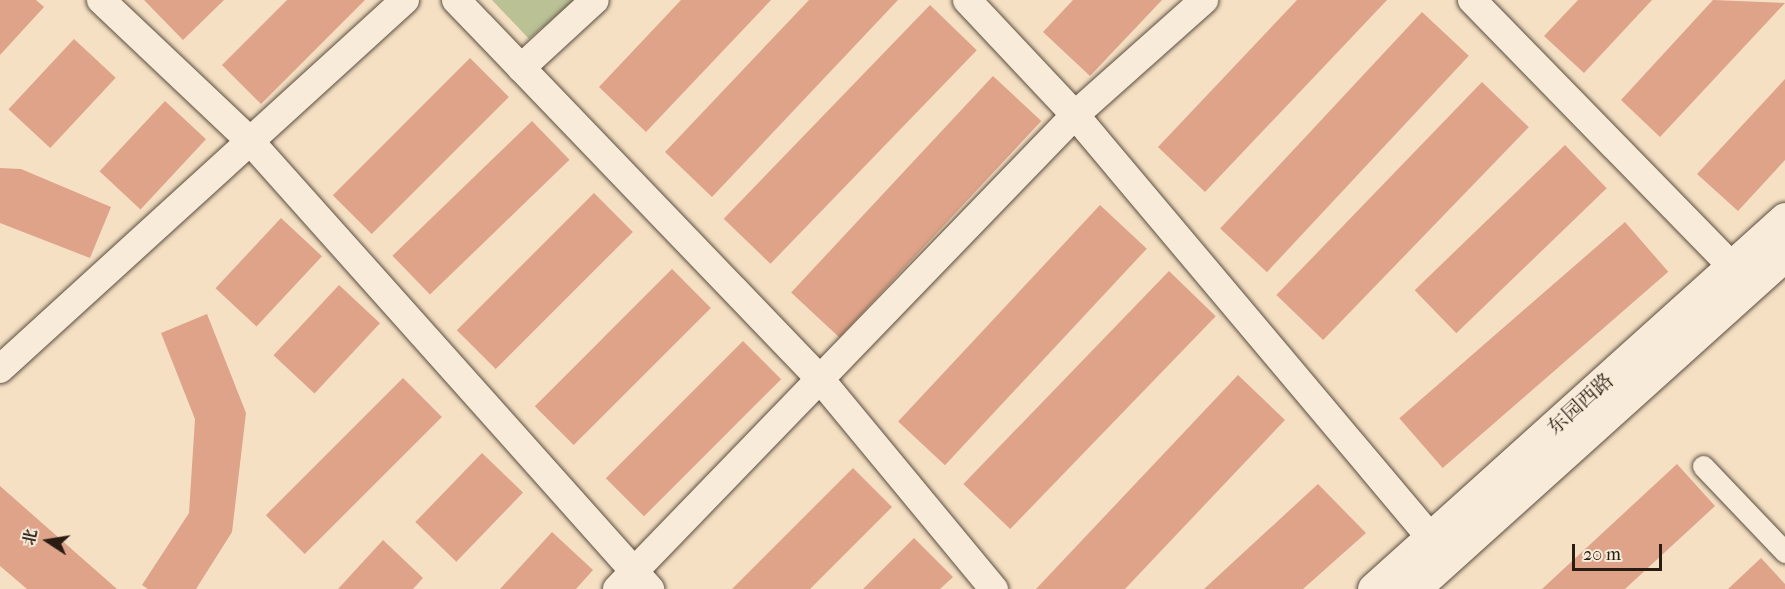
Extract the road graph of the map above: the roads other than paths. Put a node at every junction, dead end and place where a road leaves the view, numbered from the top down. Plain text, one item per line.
1 (101, 0) edge
2 (405, 0) edge
3 (456, 0) edge
4 (595, 0) edge
5 (967, 0) edge
6 (1203, 0) edge
7 (1472, 0) edge
8 (521, 68) junction
9 (1075, 115) junction
10 (250, 141) junction
11 (1785, 219) edge
12 (1785, 254) edge
13 (1733, 267) junction
14 (0, 369) edge
15 (820, 379) junction
16 (1703, 466) dead end
17 (1431, 538) junction
18 (1785, 552) edge
19 (634, 583) edge
20 (994, 589) edge
21 (1374, 589) edge
22 (1413, 589) edge

1 - 10 street
2 - 10 street
3 - 8 street
4 - 8 street
5 - 9 street
6 - 9 street
7 - 13 street
8 - 15 street
9 - 15 street
9 - 17 street
10 - 14 street
10 - 19 street
11 - 13 main road, 东园西路
12 - 22 main road, 东园西路
13 - 17 main road, 东园西路
15 - 19 street
15 - 20 street
16 - 18 street
17 - 21 main road, 东园西路

